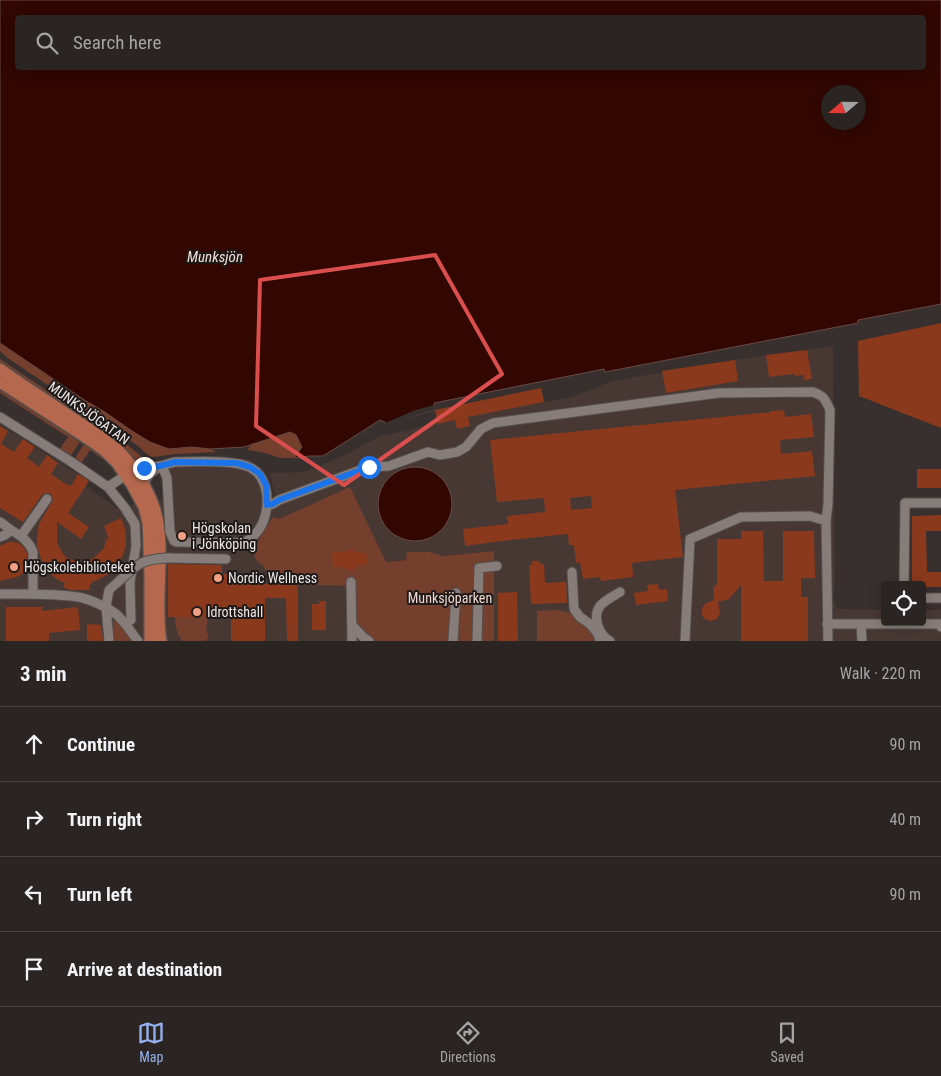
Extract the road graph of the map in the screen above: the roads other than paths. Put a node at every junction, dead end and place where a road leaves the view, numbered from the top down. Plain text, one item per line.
1 (0, 369) edge
2 (0, 382) edge
3 (0, 417) edge
4 (161, 466) junction
5 (129, 471) junction
6 (143, 484) junction
7 (108, 487) junction
8 (47, 499) dead end
9 (941, 503) edge
10 (267, 505) junction
11 (826, 521) junction
12 (0, 522) edge
13 (11, 530) junction
14 (21, 536) junction
15 (0, 537) edge
16 (226, 559) dead end
17 (497, 566) dead end
18 (572, 572) dead end
19 (904, 581) edge
20 (351, 582) dead end
21 (620, 592) dead end
22 (456, 593) dead end
23 (0, 594) edge
24 (33, 594) junction
25 (926, 598) edge
26 (941, 598) edge
27 (106, 607) junction
28 (131, 620) dead end
29 (827, 624) junction
30 (861, 624) junction
31 (352, 625) junction
32 (941, 627) edge
33 (109, 641) edge
34 (138, 641) edge
35 (150, 641) edge
36 (160, 641) edge
37 (352, 641) edge
38 (369, 641) edge
39 (454, 641) edge
40 (477, 641) edge
41 (600, 641) edge
42 (610, 641) edge
43 (685, 641) edge
44 (828, 641) edge
45 (862, 641) edge

1 - 5 main road, MUNKSJÖGATAN
2 - 5 main road, MUNKSJÖGATAN
3 - 7 street
4 - 5 street
4 - 6 street
4 - 10 street
4 - 10 street
5 - 6 main road, MUNKSJÖGATAN
5 - 7 street
5 - 35 main road, MUNKSJÖGATAN
6 - 36 main road, MUNKSJÖGATAN
7 - 28 street
8 - 14 street
9 - 19 street
10 - 11 street
11 - 29 street
11 - 43 street
12 - 13 street
13 - 14 street
13 - 15 street
14 - 24 street
16 - 27 street, bridge
17 - 40 street
18 - 41 street
20 - 31 street
21 - 42 street
22 - 39 street
23 - 24 street
24 - 27 street
25 - 26 street
27 - 33 street
27 - 34 street
29 - 30 street
29 - 44 street
30 - 32 street
30 - 45 street
31 - 37 street
31 - 38 street

